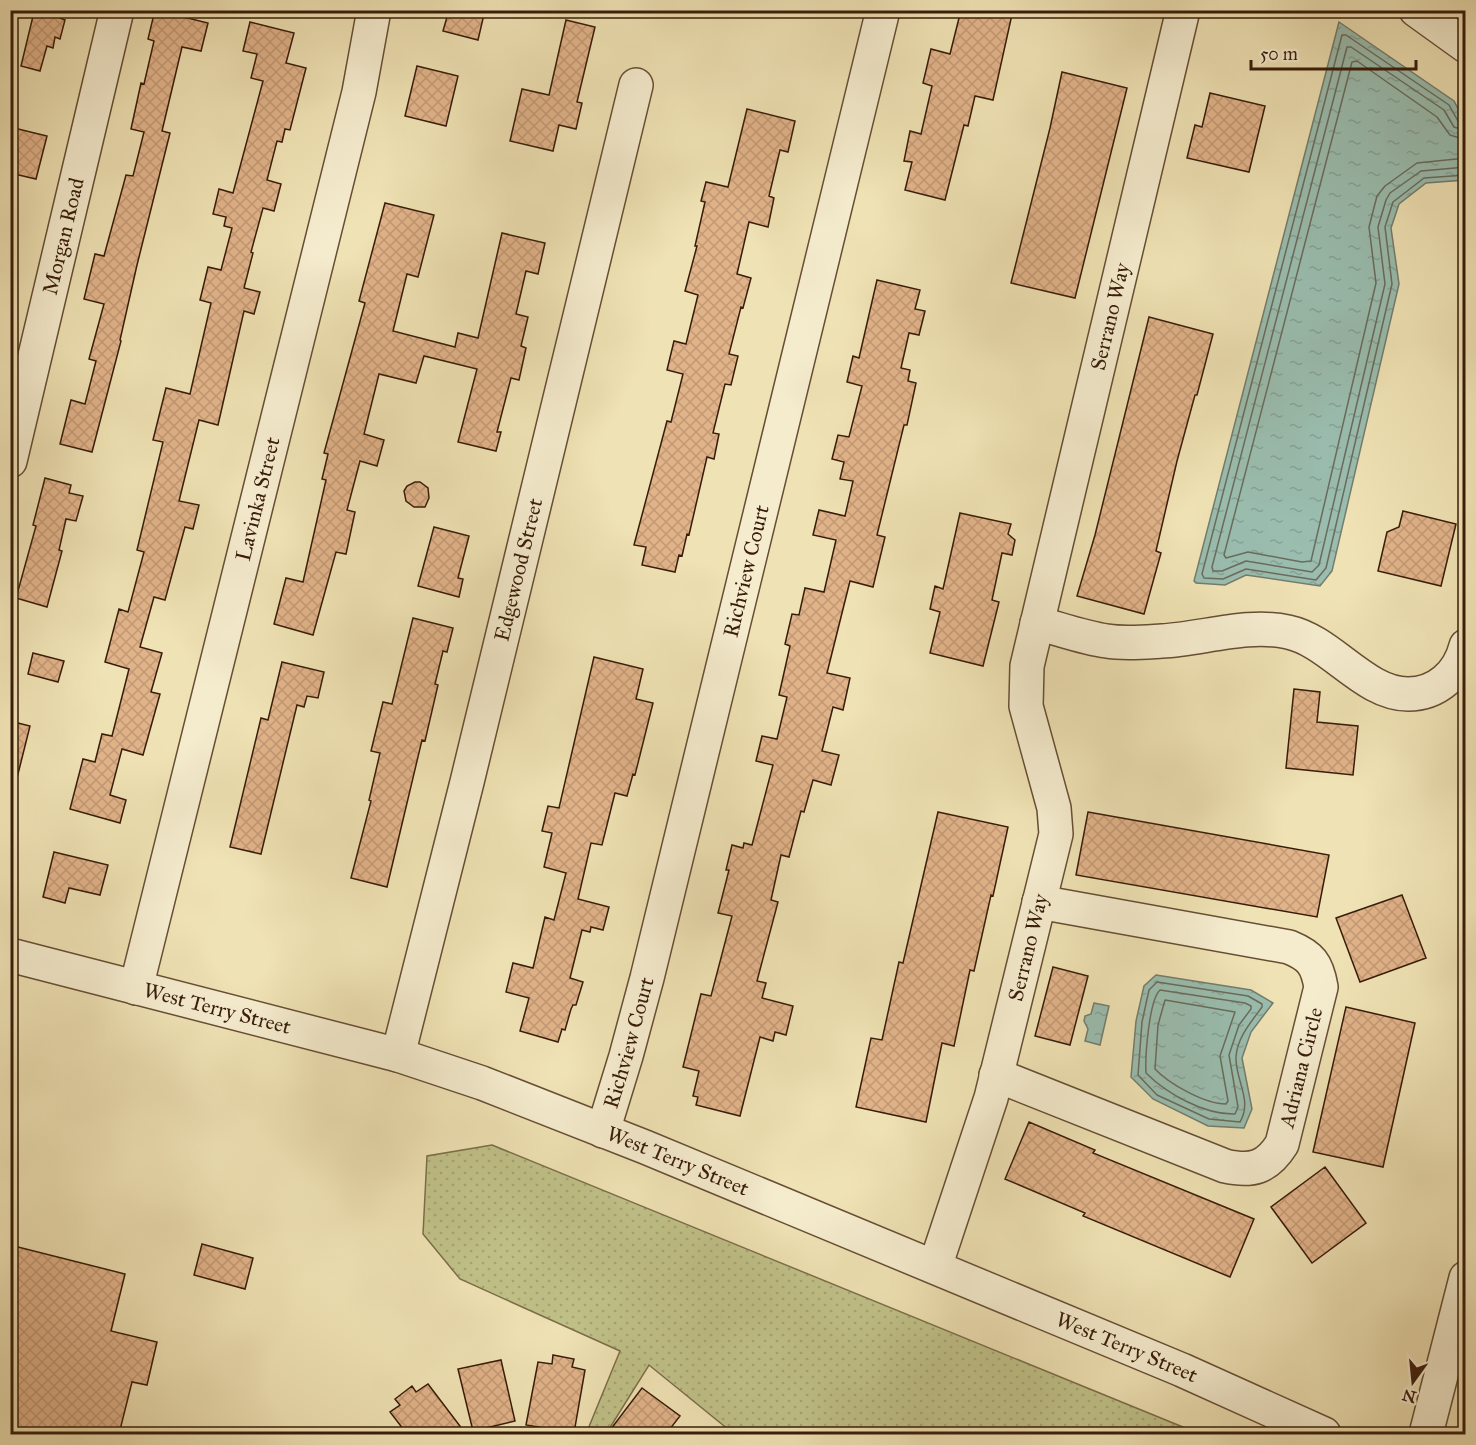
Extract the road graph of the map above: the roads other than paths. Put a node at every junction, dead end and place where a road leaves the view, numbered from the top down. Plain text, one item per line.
1 (117, 10) edge
2 (374, 10) edge
3 (883, 10) edge
4 (1183, 10) edge
5 (1416, 10) edge
6 (1466, 46) edge
7 (636, 85) dead end
8 (10, 461) edge
9 (1037, 622) junction
10 (1466, 646) edge
11 (1039, 902) junction
12 (10, 955) edge
13 (136, 988) junction
14 (398, 1055) junction
15 (996, 1075) junction
16 (603, 1131) junction
17 (935, 1267) junction
18 (1466, 1278) edge
19 (1323, 1434) edge
20 (1426, 1434) edge

1 - 8 street, Morgan Road
2 - 13 street, Lavinka Street
3 - 16 street, Richview Court
4 - 9 street, Serrano Way
5 - 6 street
7 - 14 street, Edgewood Street
9 - 10 street
9 - 11 street, Serrano Way
11 - 15 street, Serrano Way
11 - 15 street, Adriana Circle
12 - 13 street, West Terry Street
13 - 14 street, West Terry Street
14 - 16 street, West Terry Street
15 - 17 street, Serrano Way
16 - 17 street, West Terry Street
17 - 19 street, West Terry Street
18 - 20 street

